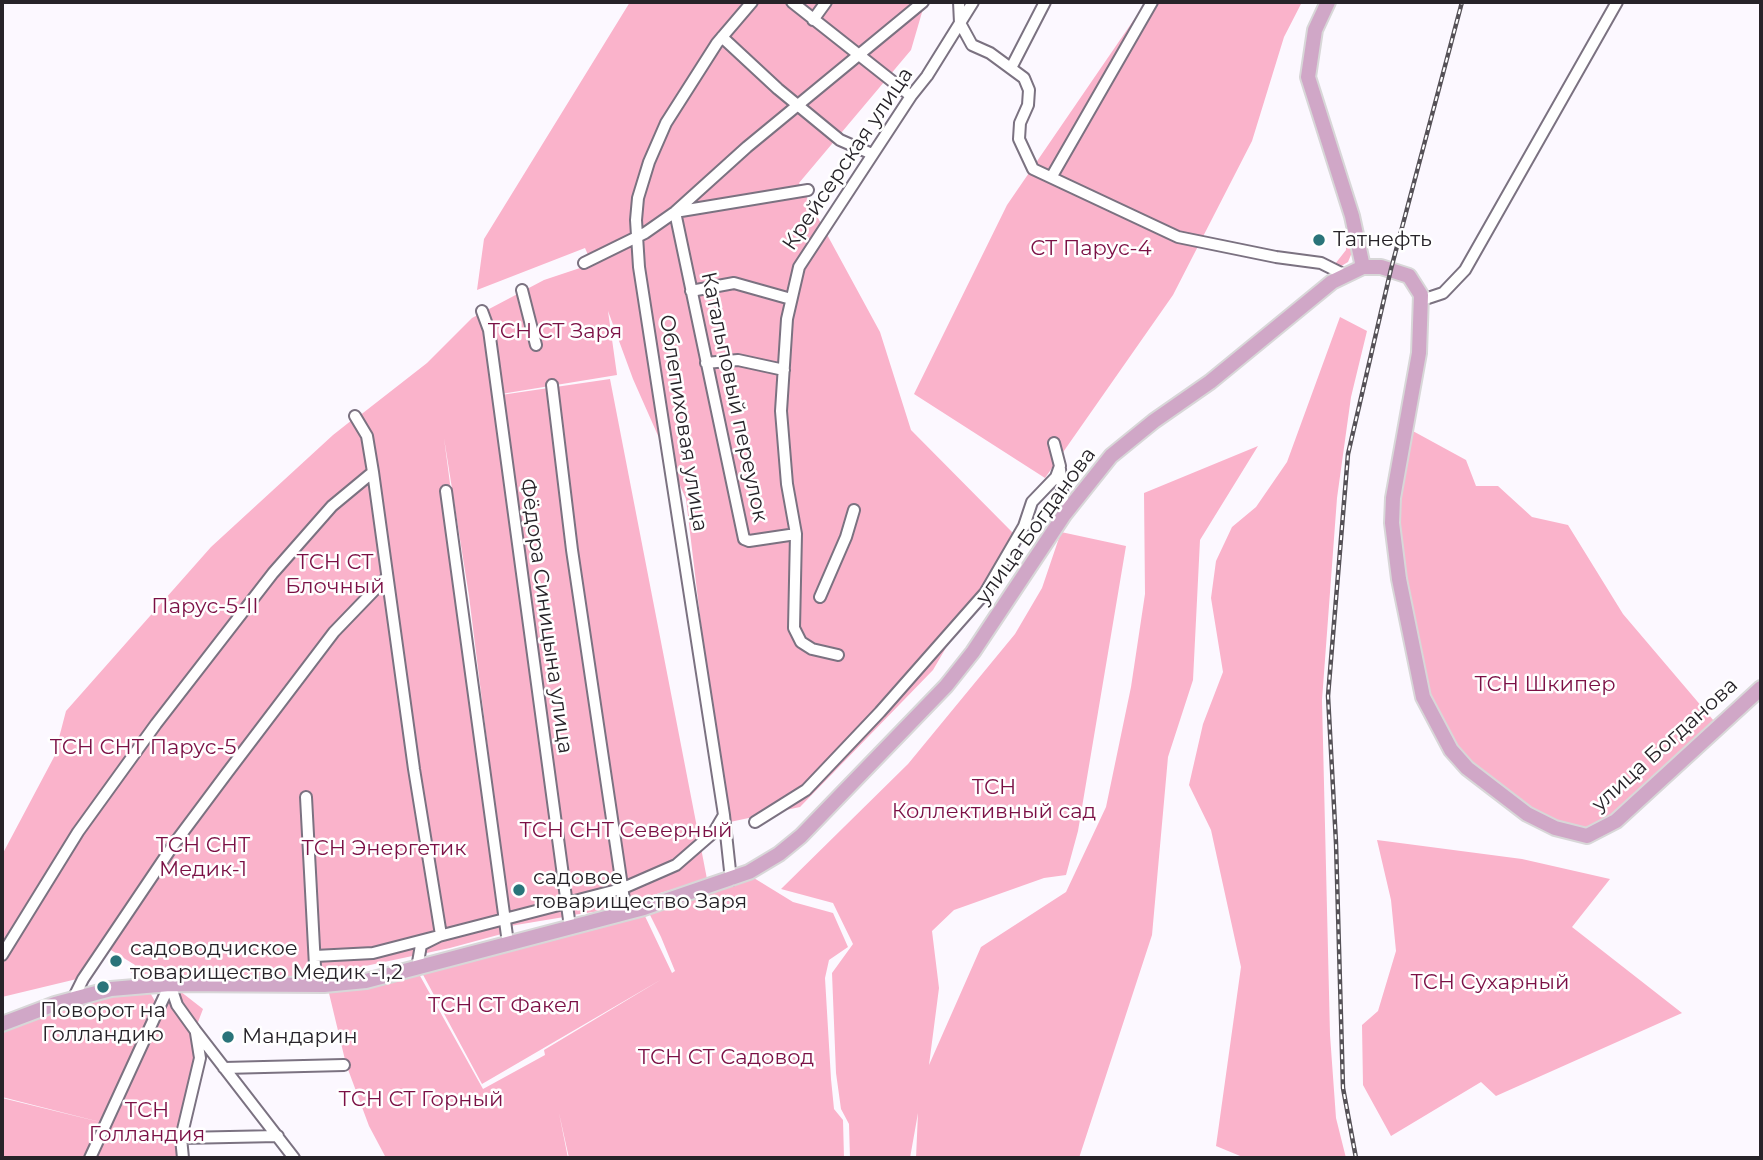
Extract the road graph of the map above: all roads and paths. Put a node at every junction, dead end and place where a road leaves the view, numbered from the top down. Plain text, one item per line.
1 (752, 2) edge
2 (792, 2) edge
3 (826, 2) edge
4 (923, 2) edge
5 (959, 2) edge
6 (973, 2) edge
7 (1045, 2) edge
8 (1152, 2) edge
9 (1328, 2) edge
10 (1617, 2) edge
11 (813, 20) junction
12 (960, 23) junction
13 (722, 37) junction
14 (856, 55) junction
15 (1011, 68) junction
16 (911, 96) junction
17 (797, 105) junction
18 (872, 154) junction
19 (1052, 176) junction
20 (808, 190) dead end
21 (676, 212) junction
22 (636, 238) junction
23 (584, 263) dead end
24 (1363, 267) junction
25 (1343, 274) junction
26 (522, 290) dead end
27 (691, 291) junction
28 (792, 299) junction
29 (1422, 300) junction
30 (482, 311) dead end
31 (536, 345) dead end
32 (706, 363) junction
33 (784, 370) junction
34 (552, 385) dead end
35 (355, 416) dead end
36 (1054, 443) dead end
37 (1060, 466) junction
38 (373, 472) junction
39 (446, 491) dead end
40 (1063, 500) dead end
41 (854, 510) dead end
42 (796, 534) junction
43 (387, 577) junction
44 (820, 597) dead end
45 (838, 655) dead end
46 (1761, 688) edge
47 (306, 797) dead end
48 (724, 816) junction
49 (755, 822) dead end
50 (731, 880) junction
51 (621, 889) junction
52 (568, 904) junction
53 (626, 913) junction
54 (503, 921) junction
55 (570, 927) junction
56 (440, 935) junction
57 (508, 943) junction
58 (2, 955) edge
59 (315, 956) junction
60 (417, 968) junction
61 (170, 984) junction
62 (316, 985) junction
63 (73, 999) junction
64 (2, 1024) edge
65 (195, 1030) junction
66 (344, 1065) dead end
67 (224, 1068) junction
68 (278, 1136) junction
69 (181, 1138) junction
70 (90, 1158) edge
71 (183, 1158) edge
72 (294, 1158) edge

1 - 13 street, Облепиховая улица
2 - 11 street
3 - 11 street
4 - 14 street
5 - 12 street
6 - 12 street, Крейсерская улица
7 - 15 street
8 - 19 street
9 - 24 main road
10 - 29 street
11 - 14 street
12 - 15 street
12 - 16 street, Крейсерская улица
13 - 17 street
13 - 22 street, Облепиховая улица
14 - 16 street
14 - 17 street
15 - 19 street
16 - 18 street, Крейсерская улица
17 - 18 street
17 - 21 street
18 - 28 street, Крейсерская улица
19 - 25 street
20 - 21 street
21 - 22 street
21 - 27 street, Катальповый переулок
22 - 23 street
22 - 48 street, Облепиховая улица
24 - 25 main road, улица Богданова
24 - 29 main road, улица Богданова
25 - 50 main road, улица Богданова
26 - 31 street
27 - 28 street
27 - 32 street, Катальповый переулок
28 - 33 street, Крейсерская улица
29 - 46 main road, улица Богданова
30 - 52 street, Фёдора Синицына улица
32 - 33 street
32 - 42 street, Катальповый переулок
33 - 42 street, Крейсерская улица
34 - 51 street
35 - 38 street
36 - 37 street
37 - 40 street
37 - 49 street
38 - 43 street
38 - 58 street
39 - 54 street
41 - 44 street
42 - 45 street, Крейсерская улица
43 - 56 street
43 - 63 street
47 - 59 street
48 - 50 street, Облепиховая улица
48 - 51 street
50 - 53 main road, улица Богданова
51 - 52 street
51 - 53 street
52 - 54 street
52 - 55 street, Фёдора Синицына улица
53 - 55 main road, улица Богданова
54 - 56 street
54 - 57 street
55 - 57 main road, улица Богданова
56 - 59 street
56 - 60 street
57 - 60 main road, улица Богданова
59 - 62 street
60 - 62 main road, улица Богданова
61 - 62 main road, улица Богданова
61 - 63 main road, улица Богданова
61 - 65 street
61 - 70 street
63 - 64 main road, улица Богданова
65 - 67 street
65 - 69 street
66 - 67 street
67 - 68 street
68 - 69 street
68 - 72 street
69 - 71 street

